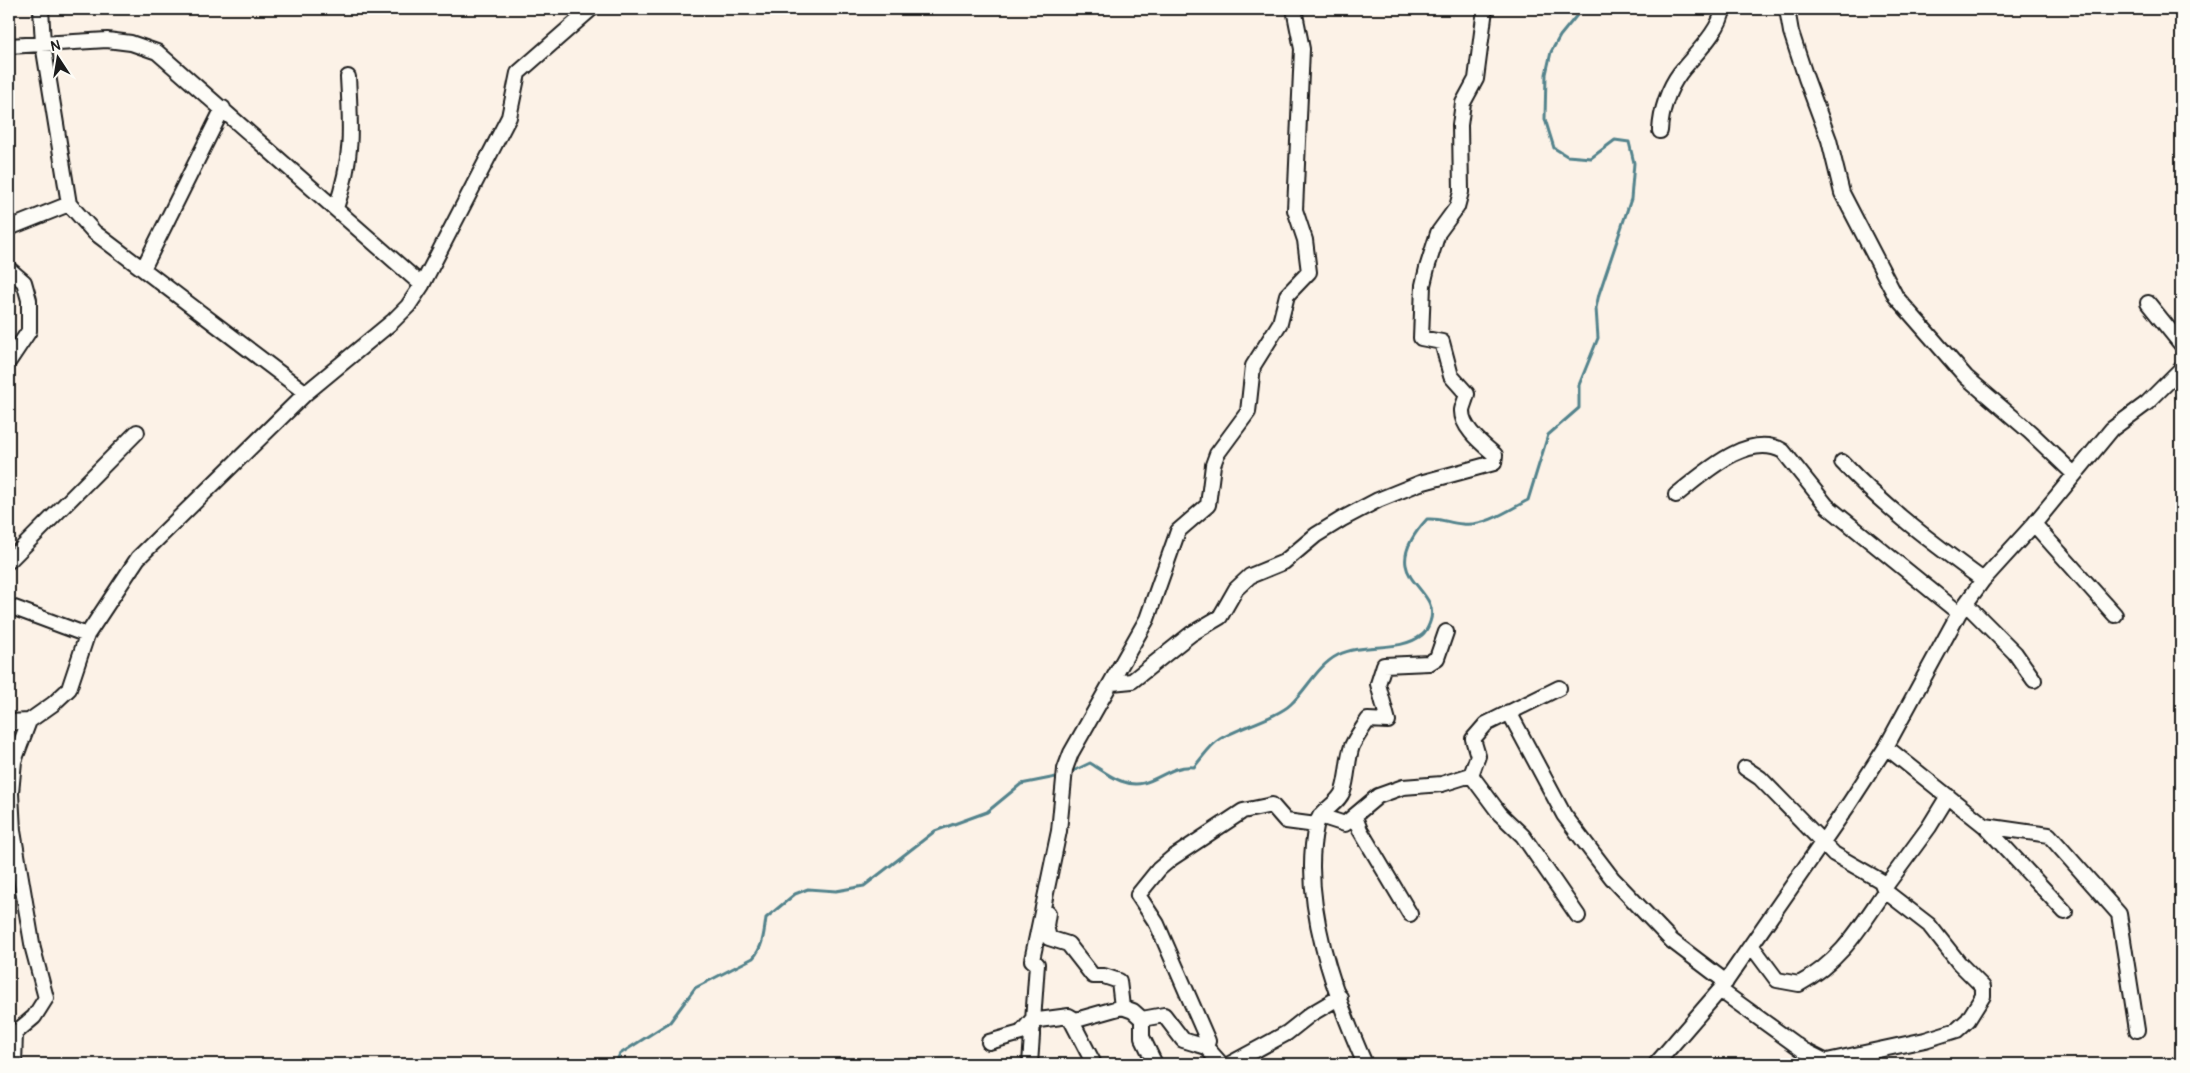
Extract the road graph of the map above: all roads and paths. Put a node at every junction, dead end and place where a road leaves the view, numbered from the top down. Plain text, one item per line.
1 (41, 9) edge
2 (591, 9) edge
3 (1294, 9) edge
4 (1485, 9) edge
5 (1723, 9) edge
6 (1787, 9) edge
7 (44, 44) junction
8 (9, 46) edge
9 (348, 77) dead end
10 (223, 108) junction
11 (1660, 131) dead end
12 (69, 204) junction
13 (336, 208) junction
14 (9, 228) edge
15 (9, 269) edge
16 (143, 269) junction
17 (422, 285) junction
18 (2148, 303) dead end
19 (2181, 344) edge
20 (9, 361) edge
21 (2181, 369) edge
22 (306, 393) junction
23 (137, 432) dead end
24 (1842, 462) dead end
25 (2074, 474) junction
26 (1676, 495) dead end
27 (2034, 524) junction
28 (9, 561) edge
29 (1983, 580) junction
30 (9, 606) edge
31 (1962, 608) junction
32 (2115, 615) dead end
33 (1446, 632) dead end
34 (87, 635) junction
35 (2034, 680) dead end
36 (1112, 683) junction
37 (1559, 688) dead end
38 (1509, 712) junction
39 (29, 721) junction
40 (9, 722) edge
41 (1886, 747) junction
42 (1745, 768) dead end
43 (1471, 775) junction
44 (1948, 796) junction
45 (1318, 820) junction
46 (1345, 824) junction
47 (1985, 826) junction
48 (1823, 841) junction
49 (1048, 883) junction
50 (1885, 889) junction
51 (2065, 912) dead end
52 (1410, 914) dead end
53 (1578, 916) dead end
54 (1751, 946) junction
55 (1723, 986) junction
56 (1340, 997) junction
57 (1122, 1007) junction
58 (1069, 1016) junction
59 (1142, 1019) junction
60 (1031, 1021) junction
61 (2137, 1030) dead end
62 (990, 1042) dead end
63 (1206, 1047) junction
64 (1804, 1057) edge
65 (1829, 1063) edge
66 (14, 1064) edge
67 (1030, 1064) edge
68 (1094, 1064) edge
69 (1154, 1064) edge
70 (1221, 1064) edge
71 (1230, 1064) edge
72 (1365, 1064) edge
73 (1656, 1064) edge

1 - 7 street
2 - 17 street
3 - 36 street
4 - 36 street
5 - 11 street
6 - 25 street
7 - 8 street
7 - 10 street
7 - 12 street
9 - 13 street
10 - 13 street
10 - 16 street
12 - 14 street
12 - 16 street
13 - 17 street
15 - 20 street
16 - 22 street
17 - 22 street
18 - 19 street
21 - 25 street
22 - 34 street
23 - 28 street
24 - 29 street
25 - 27 street
26 - 31 street
27 - 29 street
27 - 32 street
29 - 31 street
30 - 34 street
31 - 35 street
31 - 41 street
33 - 45 street
34 - 39 street
36 - 49 street
37 - 38 street
38 - 43 street
38 - 55 street
39 - 40 street
39 - 66 street
41 - 44 street
41 - 48 street
42 - 48 street
43 - 46 street
43 - 53 street
44 - 47 street
44 - 50 street
45 - 46 street
45 - 56 street
45 - 63 street
46 - 52 street
47 - 51 street
47 - 61 street
48 - 50 street
48 - 54 street
49 - 57 street
49 - 60 street
50 - 54 street
50 - 65 street
54 - 55 street
55 - 64 street
55 - 73 street
56 - 71 street
56 - 72 street
57 - 58 street
57 - 59 street
58 - 60 street
58 - 68 street
59 - 63 street
59 - 69 street
60 - 62 street
60 - 67 street
63 - 70 street
64 - 65 street

